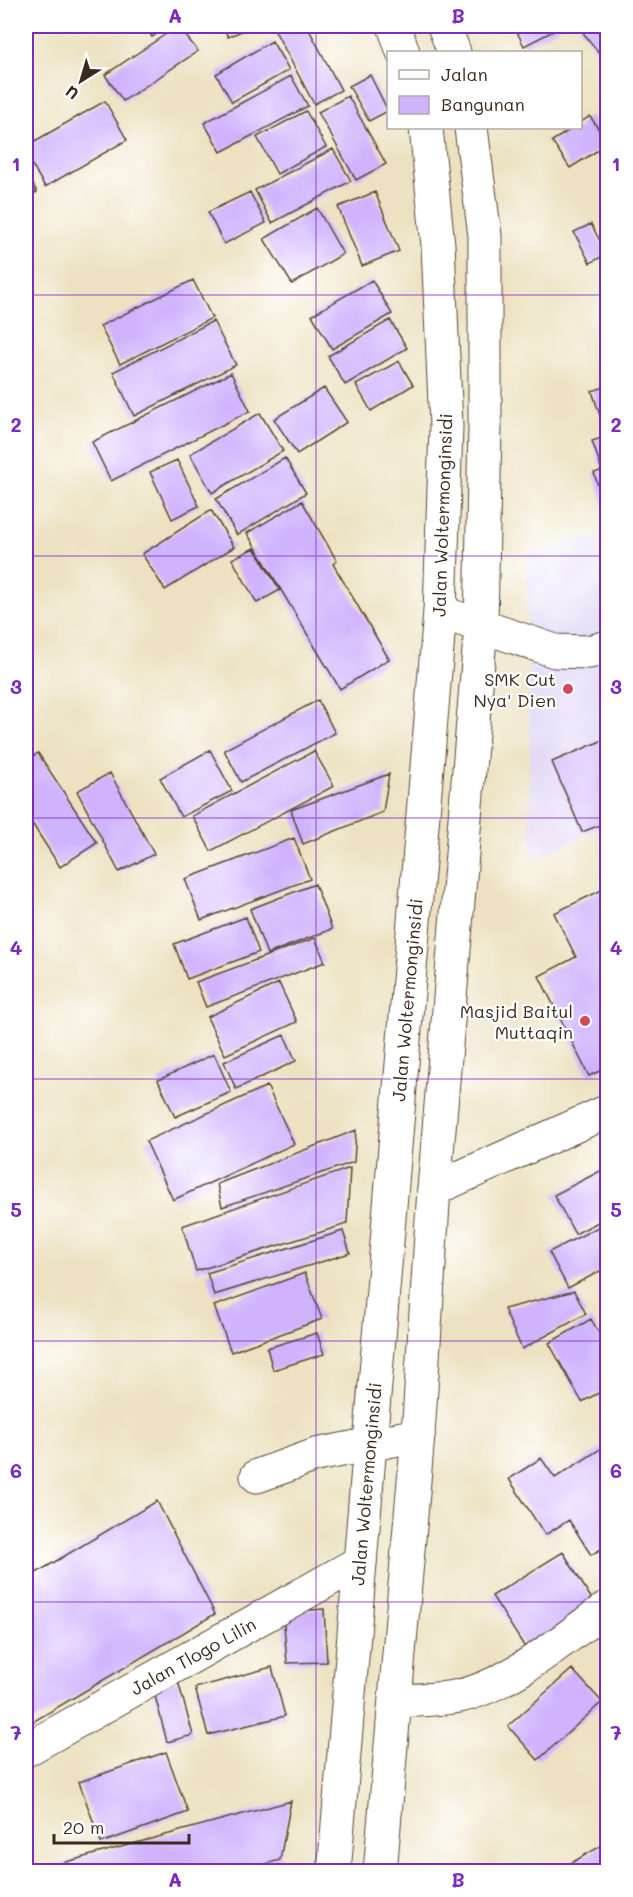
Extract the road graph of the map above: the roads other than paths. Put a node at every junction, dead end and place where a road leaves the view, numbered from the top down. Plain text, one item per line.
1 (394, 26) edge
2 (444, 26) edge
3 (403, 51) edge
4 (454, 51) edge
5 (426, 129) edge
6 (471, 129) edge
7 (440, 612) junction
8 (481, 626) junction
9 (608, 647) edge
10 (608, 1111) edge
11 (434, 1189) junction
12 (418, 1435) junction
13 (370, 1444) junction
14 (257, 1476) dead end
15 (360, 1562) junction
16 (608, 1607) edge
17 (395, 1701) junction
18 (26, 1750) edge
19 (334, 1872) edge
20 (380, 1872) edge

1 - 3 main road
2 - 4 main road
5 - 7 main road, Jalan Woltermonginsidi
6 - 8 main road
7 - 8 main road
7 - 13 main road, Jalan Woltermonginsidi
8 - 9 main road
8 - 11 main road
10 - 11 main road
11 - 12 main road
12 - 13 main road
12 - 17 main road
13 - 14 main road
13 - 15 main road, Jalan Woltermonginsidi
15 - 18 main road, Jalan Tlogo Lilin
15 - 19 main road, Jalan Woltermonginsidi
16 - 17 main road
17 - 20 main road

